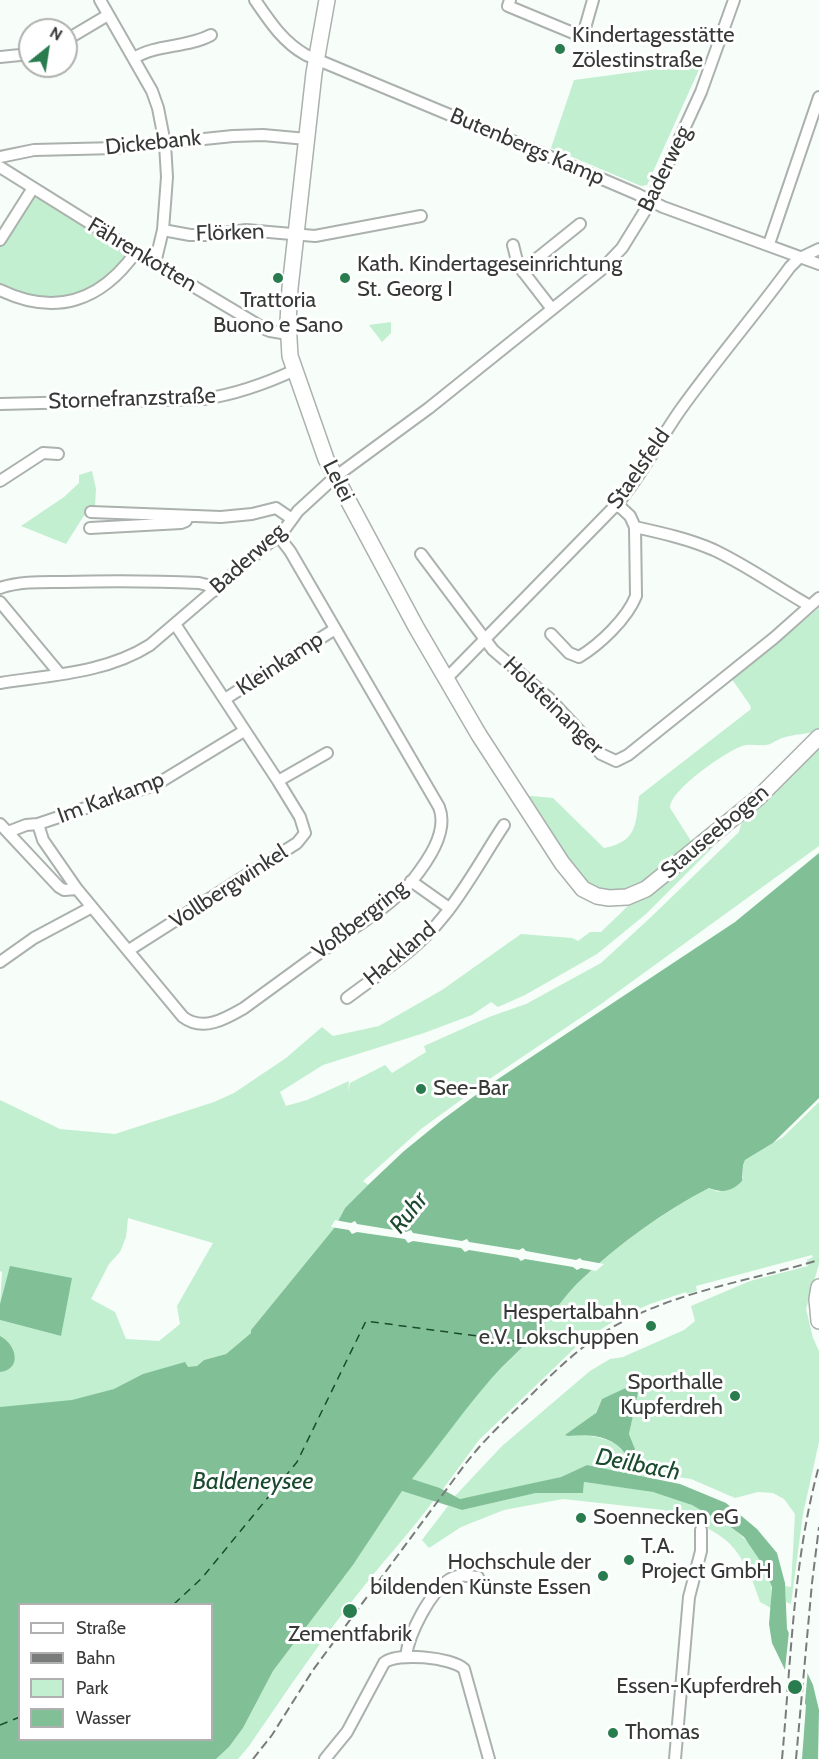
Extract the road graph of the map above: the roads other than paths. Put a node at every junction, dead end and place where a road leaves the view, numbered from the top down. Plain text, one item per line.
1 (255, 0) edge
2 (327, 0) edge
3 (510, 0) edge
4 (593, 0) edge
5 (734, 0) edge
6 (102, 1) edge
7 (108, 15) junction
8 (78, 33) edge
9 (212, 35) dead end
10 (18, 55) edge
11 (0, 57) edge
12 (134, 58) junction
13 (317, 59) junction
14 (819, 97) edge
15 (307, 139) junction
16 (165, 144) junction
17 (0, 157) edge
18 (0, 167) edge
19 (33, 188) junction
20 (651, 201) junction
21 (422, 216) dead end
22 (579, 224) dead end
23 (164, 230) junction
24 (296, 234) junction
25 (0, 240) edge
26 (769, 244) junction
27 (513, 245) dead end
28 (819, 249) edge
29 (136, 252) junction
30 (802, 257) junction
31 (155, 263) junction
32 (819, 264) edge
33 (523, 272) junction
34 (0, 290) edge
35 (552, 309) junction
36 (288, 333) junction
37 (295, 370) junction
38 (0, 404) edge
39 (58, 454) dead end
40 (335, 477) junction
41 (0, 482) edge
42 (617, 504) junction
43 (91, 512) dead end
44 (188, 516) junction
45 (292, 519) junction
46 (635, 527) junction
47 (90, 528) dead end
48 (279, 537) junction
49 (421, 554) dead end
50 (0, 588) edge
51 (214, 591) junction
52 (0, 602) edge
53 (815, 602) edge
54 (176, 624) junction
55 (334, 629) junction
56 (551, 634) dead end
57 (485, 640) junction
58 (59, 673) junction
59 (446, 679) junction
60 (0, 682) edge
61 (225, 699) junction
62 (244, 730) junction
63 (819, 737) edge
64 (327, 753) dead end
65 (278, 781) junction
66 (38, 824) junction
67 (504, 825) dead end
68 (4, 828) edge
69 (411, 881) junction
70 (77, 889) junction
71 (597, 896) joint
72 (92, 907) junction
73 (449, 908) junction
74 (129, 950) junction
75 (0, 962) edge
76 (348, 998) dead end
77 (819, 1287) edge
78 (819, 1321) edge
79 (701, 1530) dead end
80 (478, 1577) dead end
81 (406, 1656) junction
82 (326, 1759) edge
83 (489, 1759) edge
84 (675, 1759) edge

1 - 13 street, Butenbergs Kamp
2 - 13 street, Lelei
3 - 4 street
5 - 20 street, Baderweg
6 - 7 street
7 - 8 street
7 - 12 street
9 - 12 street
10 - 11 street
12 - 16 street
13 - 15 street, Lelei
13 - 20 street, Butenbergs Kamp
14 - 26 street
15 - 16 street, Dickebank
15 - 24 street, Lelei
16 - 17 street, Dickebank
16 - 23 street
18 - 19 street, Fährenkotten
19 - 25 street
19 - 29 street, Fährenkotten
20 - 26 street, Butenbergs Kamp
20 - 35 street, Baderweg
21 - 24 street, Flörken
22 - 33 street
23 - 24 street, Flörken
23 - 31 street
24 - 36 street, Lelei
26 - 30 street, Butenbergs Kamp
27 - 33 street
28 - 30 street, Staelsfeld
29 - 31 street, Fährenkotten
29 - 34 street
30 - 32 street, Butenbergs Kamp
30 - 42 street, Staelsfeld
31 - 36 street, Fährenkotten
33 - 35 street
35 - 40 street, Baderweg
36 - 37 street, Lelei
37 - 38 street, Stornefranzstraße
37 - 40 street, Lelei
39 - 41 street
40 - 45 street, Baderweg
40 - 59 street, Lelei
42 - 46 street
42 - 57 street, Staelsfeld
43 - 44 street
44 - 45 street
44 - 47 street
45 - 48 street, Baderweg
46 - 53 street
46 - 56 street
48 - 51 street, Baderweg
48 - 55 street, Voßbergring
49 - 57 street, Holsteinanger
50 - 51 street
51 - 54 street, Baderweg
52 - 58 street
53 - 57 street, Holsteinanger
54 - 58 street, Baderweg
54 - 61 street, Vollbergwinkel
55 - 61 street, Kleinkamp
55 - 69 street, Voßbergring
57 - 59 street, Staelsfeld
58 - 60 street, Baderweg
59 - 71 street, Lelei
61 - 62 street, Vollbergwinkel
62 - 65 street, Vollbergwinkel
62 - 66 street, Im Karkamp
63 - 71 street, Stauseebogen
64 - 65 street
65 - 74 street, Vollbergwinkel
66 - 68 street, Im Karkamp
66 - 70 street, Im Karkamp
67 - 73 street, Hackland
68 - 70 street, Im Karkamp
69 - 73 street, Hackland
69 - 74 street, Voßbergring
70 - 72 street, Im Karkamp
72 - 74 street, Voßbergring
72 - 75 street
73 - 76 street, Hackland
77 - 78 street
79 - 84 street
80 - 81 street
81 - 82 street
81 - 83 street

